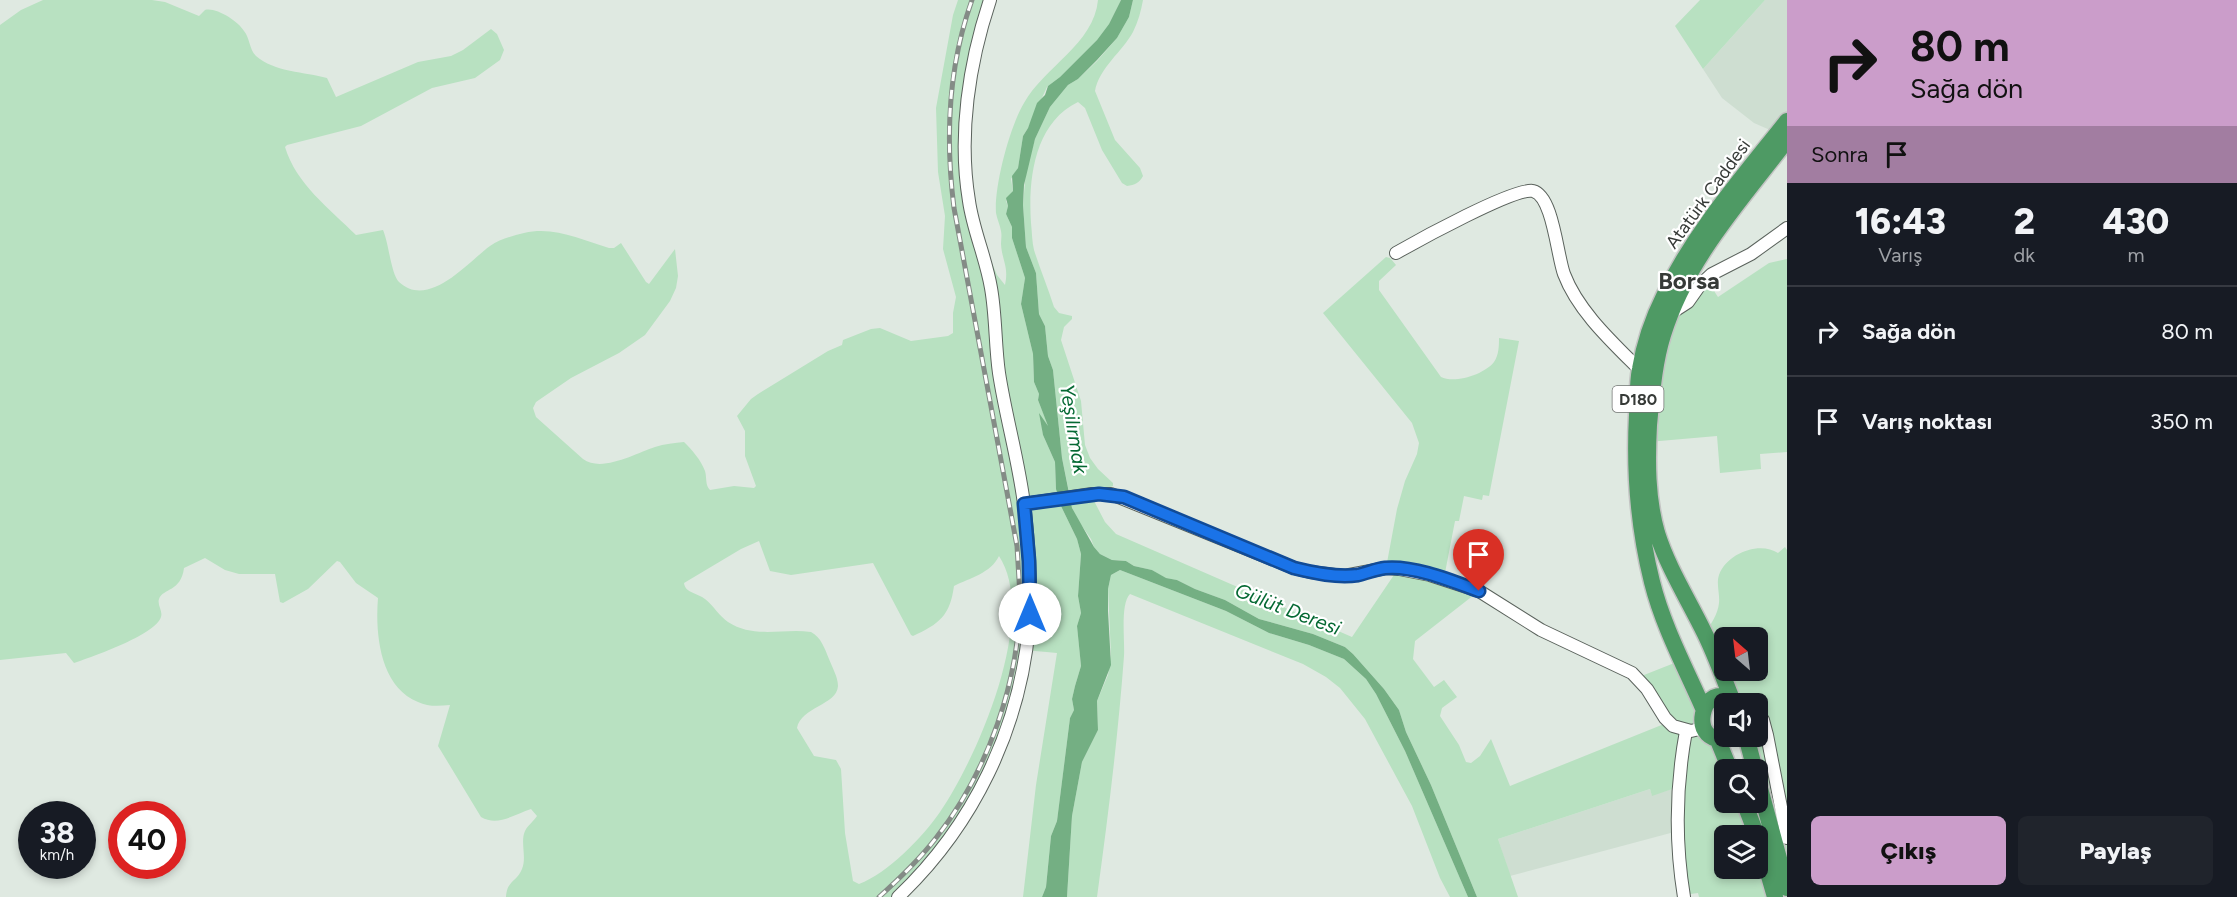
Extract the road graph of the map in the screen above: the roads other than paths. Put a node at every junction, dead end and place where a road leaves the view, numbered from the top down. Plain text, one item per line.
1 (990, 0) edge
2 (1787, 121) edge
3 (1787, 140) edge
4 (1787, 228) edge
5 (1396, 253) dead end
6 (1671, 313) junction
7 (1640, 370) junction
8 (1029, 503) junction
9 (1732, 693) edge
10 (1714, 700) edge
11 (1703, 708) junction
12 (1686, 731) junction
13 (1714, 731) edge
14 (1714, 734) edge
15 (1768, 740) edge
16 (1767, 813) edge
17 (1787, 838) edge
18 (1768, 872) edge
19 (1787, 888) edge
20 (898, 897) edge
21 (1684, 897) edge
22 (1775, 897) edge

1 - 8 street
2 - 7 highway, Atatürk Caddesi / D180
3 - 6 highway, Atatürk Caddesi / D180
4 - 6 street
5 - 7 street
6 - 9 highway, Atatürk Caddesi / D180
7 - 11 highway, Atatürk Caddesi / D180
8 - 12 street
8 - 20 street
10 - 11 highway, Atatürk Caddesi
11 - 13 highway, Atatürk Caddesi
12 - 14 street
12 - 21 street
15 - 17 street
16 - 19 highway
18 - 22 highway

